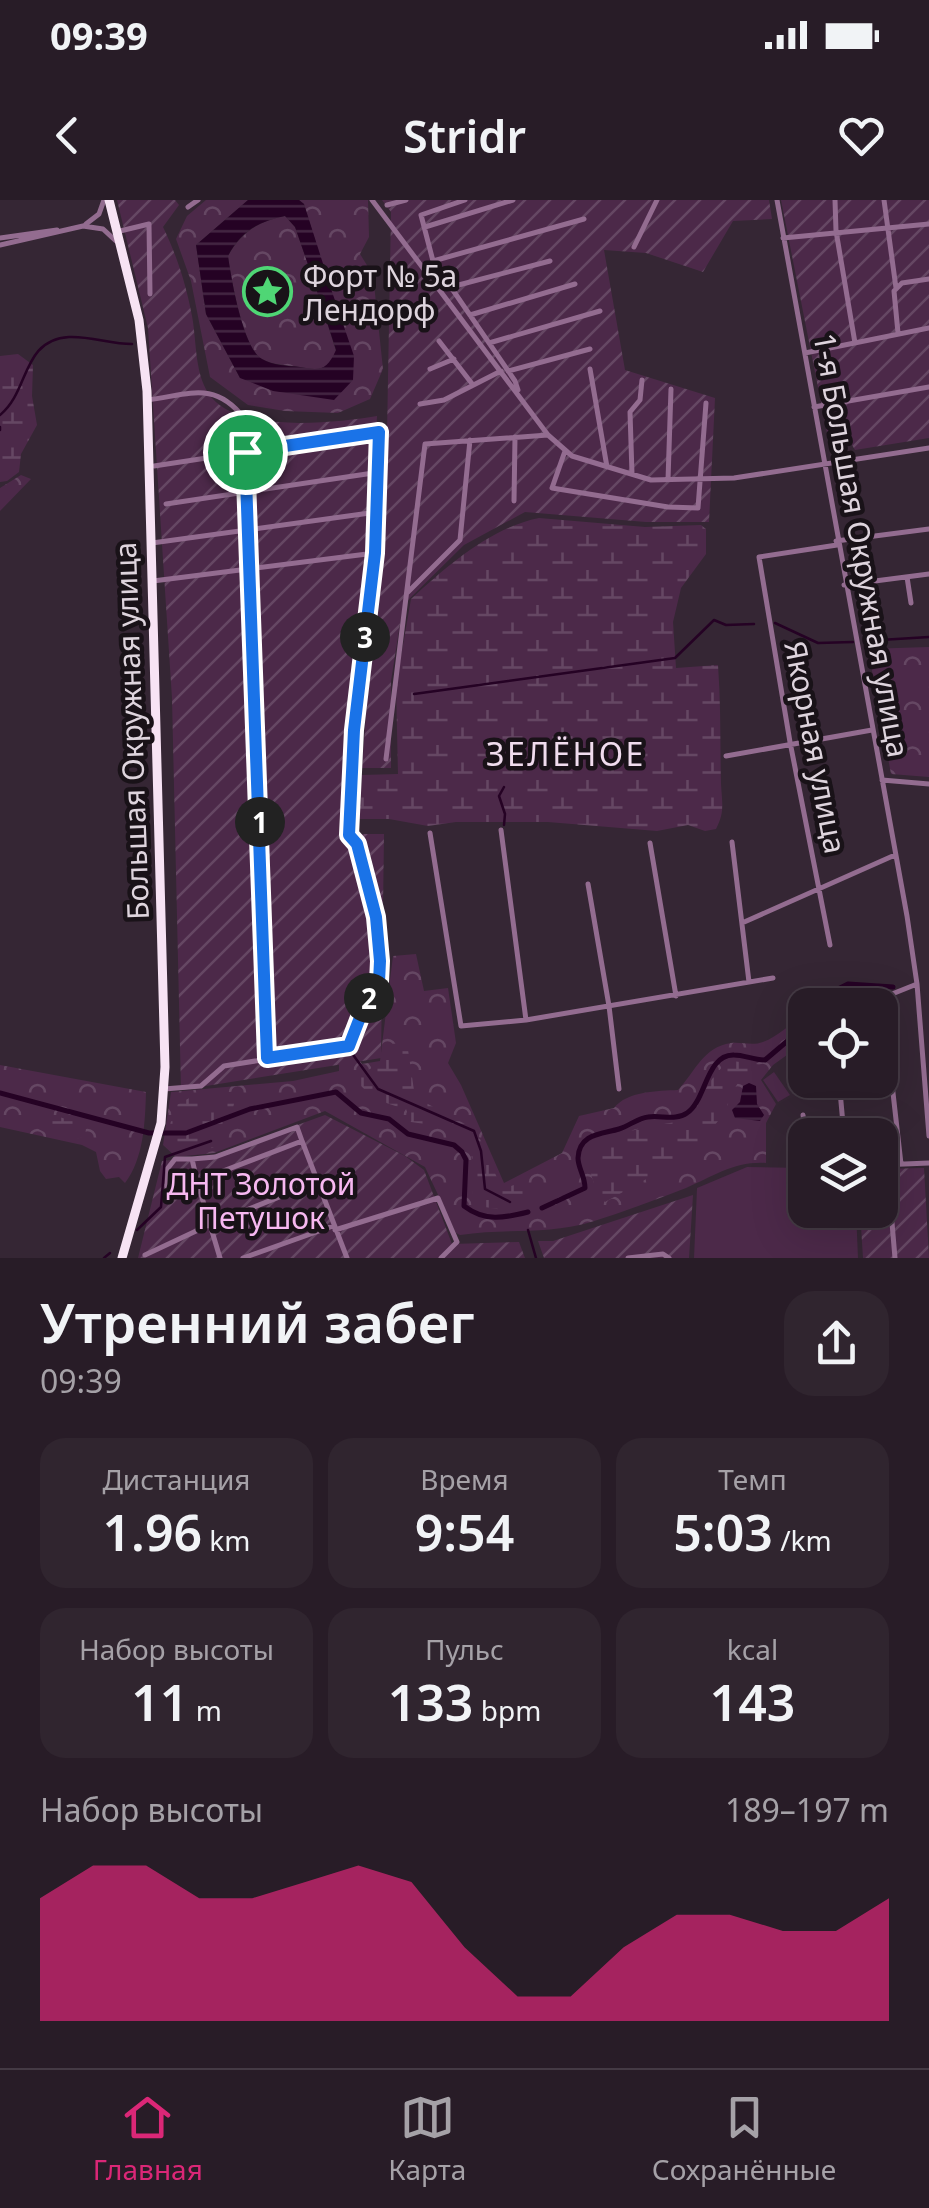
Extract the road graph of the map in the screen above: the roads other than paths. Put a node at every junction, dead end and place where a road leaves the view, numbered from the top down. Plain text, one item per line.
1 (106, 200) edge
2 (198, 200) edge
3 (372, 200) edge
4 (406, 200) edge
5 (466, 200) edge
6 (512, 200) edge
7 (658, 200) edge
8 (776, 200) edge
9 (835, 200) edge
10 (884, 200) edge
11 (386, 203) edge
12 (188, 207) dead end
13 (379, 209) junction
14 (584, 220) dead end
15 (929, 224) edge
16 (83, 226) junction
17 (886, 226) junction
18 (423, 227) junction
19 (836, 231) junction
20 (116, 232) junction
21 (784, 238) junction
22 (0, 242) edge
23 (634, 246) dead end
24 (120, 248) junction
25 (433, 260) junction
26 (550, 261) dead end
27 (929, 279) edge
28 (575, 284) dead end
29 (450, 287) junction
30 (896, 288) junction
31 (150, 294) dead end
32 (600, 311) dead end
33 (470, 315) junction
34 (929, 328) edge
35 (898, 334) junction
36 (439, 340) dead end
37 (489, 342) junction
38 (854, 343) junction
39 (590, 349) dead end
40 (804, 354) junction
41 (454, 360) junction
42 (430, 369) dead end
43 (590, 369) dead end
44 (505, 371) junction
45 (642, 380) dead end
46 (473, 385) junction
47 (929, 387) edge
48 (671, 389) dead end
49 (147, 400) junction
50 (706, 403) dead end
51 (420, 404) dead end
52 (814, 406) junction
53 (548, 435) junction
54 (514, 437) junction
55 (470, 440) junction
56 (929, 448) edge
57 (565, 451) junction
58 (245, 452) junction
59 (154, 466) dead end
60 (823, 466) junction
61 (607, 467) junction
62 (380, 472) junction
63 (632, 474) junction
64 (701, 479) junction
65 (668, 480) junction
66 (246, 491) junction
67 (514, 501) dead end
68 (166, 504) dead end
69 (377, 512) junction
70 (929, 529) edge
71 (248, 530) junction
72 (151, 543) junction
73 (836, 543) junction
74 (375, 553) junction
75 (249, 569) junction
76 (929, 574) edge
77 (907, 577) junction
78 (152, 581) junction
79 (844, 585) junction
80 (406, 594) junction
81 (910, 603) dead end
82 (872, 730) junction
83 (790, 742) junction
84 (726, 756) dead end
85 (386, 759) dead end
86 (881, 780) junction
87 (929, 784) edge
88 (501, 830) dead end
89 (430, 833) dead end
90 (732, 842) dead end
91 (650, 843) dead end
92 (895, 855) junction
93 (588, 884) dead end
94 (819, 888) junction
95 (742, 922) junction
96 (830, 946) dead end
97 (773, 978) dead end
98 (749, 982) junction
99 (917, 984) junction
100 (898, 993) edge
101 (676, 996) junction
102 (609, 1006) junction
103 (526, 1020) junction
104 (267, 1058) junction
105 (164, 1089) junction
106 (619, 1089) dead end
107 (893, 1098) edge
108 (803, 1115) dead end
109 (803, 1118) edge
110 (929, 1136) edge
111 (302, 1141) junction
112 (192, 1159) junction
113 (900, 1164) joint
114 (929, 1164) edge
115 (198, 1180) junction
116 (317, 1182) junction
117 (167, 1189) dead end
118 (211, 1224) junction
119 (334, 1228) junction
120 (891, 1228) edge
121 (145, 1255) dead end
122 (122, 1258) edge
123 (220, 1258) edge
124 (243, 1258) edge
125 (347, 1258) edge
126 (441, 1258) edge
127 (628, 1258) edge
128 (669, 1258) edge
129 (895, 1258) edge

1 - 16 street
1 - 20 highway, Большая Окружная улица
2 - 12 street
3 - 13 street
4 - 11 street
5 - 18 street
6 - 18 street
7 - 23 street
8 - 21 street, 1-я Большая Окружная улица
9 - 19 street
10 - 17 street
11 - 13 street
13 - 44 street
14 - 25 street
15 - 17 street
16 - 22 street
16 - 24 street
17 - 19 street
17 - 30 street
18 - 25 street
19 - 21 street
19 - 38 street
20 - 24 highway, Большая Окружная улица
20 - 31 street
21 - 40 street, 1-я Большая Окружная улица
24 - 49 highway, Большая Окружная улица
25 - 29 street
26 - 29 street
27 - 30 street
28 - 33 street
29 - 33 street
30 - 35 street
32 - 37 street
33 - 37 street
34 - 35 street
35 - 38 street
36 - 41 street
37 - 44 street
38 - 40 street
39 - 44 street
40 - 52 street, 1-я Большая Окружная улица
41 - 42 street
41 - 46 street
43 - 61 street
44 - 46 street
44 - 53 street
45 - 63 street
46 - 51 street
47 - 52 street
48 - 65 street
49 - 58 street
49 - 72 highway, Большая Окружная улица
50 - 64 street
52 - 60 street, 1-я Большая Окружная улица
53 - 54 street
53 - 57 street
54 - 55 street
54 - 67 street
55 - 80 street
55 - 80 street
56 - 60 street
57 - 61 street
57 - 64 street
58 - 59 street
58 - 62 street
58 - 66 street
60 - 64 street
60 - 73 street, 1-я Большая Окружная улица
61 - 63 street
62 - 66 street
62 - 69 street
63 - 65 street
64 - 65 street
66 - 68 street
66 - 71 street
69 - 71 street
69 - 74 street
70 - 73 street
71 - 72 street
71 - 75 street
72 - 78 highway, Большая Окружная улица
73 - 79 street, 1-я Большая Окружная улица
73 - 83 street, Якорная улица
74 - 75 street
74 - 104 street
75 - 78 street
75 - 104 street
76 - 77 street
77 - 79 street
77 - 81 street
78 - 105 highway, Большая Окружная улица
79 - 82 street, 1-я Большая Окружная улица
80 - 85 street
82 - 83 street
82 - 86 street, 1-я Большая Окружная улица
83 - 84 street
83 - 94 street, Якорная улица
86 - 87 street
86 - 92 street, 1-я Большая Окружная улица
88 - 103 street
89 - 103 street
90 - 95 street
91 - 101 street
92 - 94 street
92 - 99 street, 1-я Большая Окружная улица
93 - 102 street
94 - 95 street
94 - 96 street, Якорная улица
95 - 98 street
97 - 98 street
98 - 101 street
99 - 100 street
99 - 110 street, 1-я Большая Окружная улица
101 - 102 street
102 - 103 street
102 - 106 street
104 - 105 street
105 - 122 highway, Большая Окружная улица
107 - 113 street
108 - 109 street
111 - 112 street
111 - 115 street
111 - 116 street
112 - 115 street
112 - 117 street
113 - 114 street
115 - 118 street
116 - 118 street
116 - 119 street
118 - 121 street
118 - 123 street
119 - 124 street
119 - 125 street
119 - 126 street
120 - 129 street
127 - 128 street

